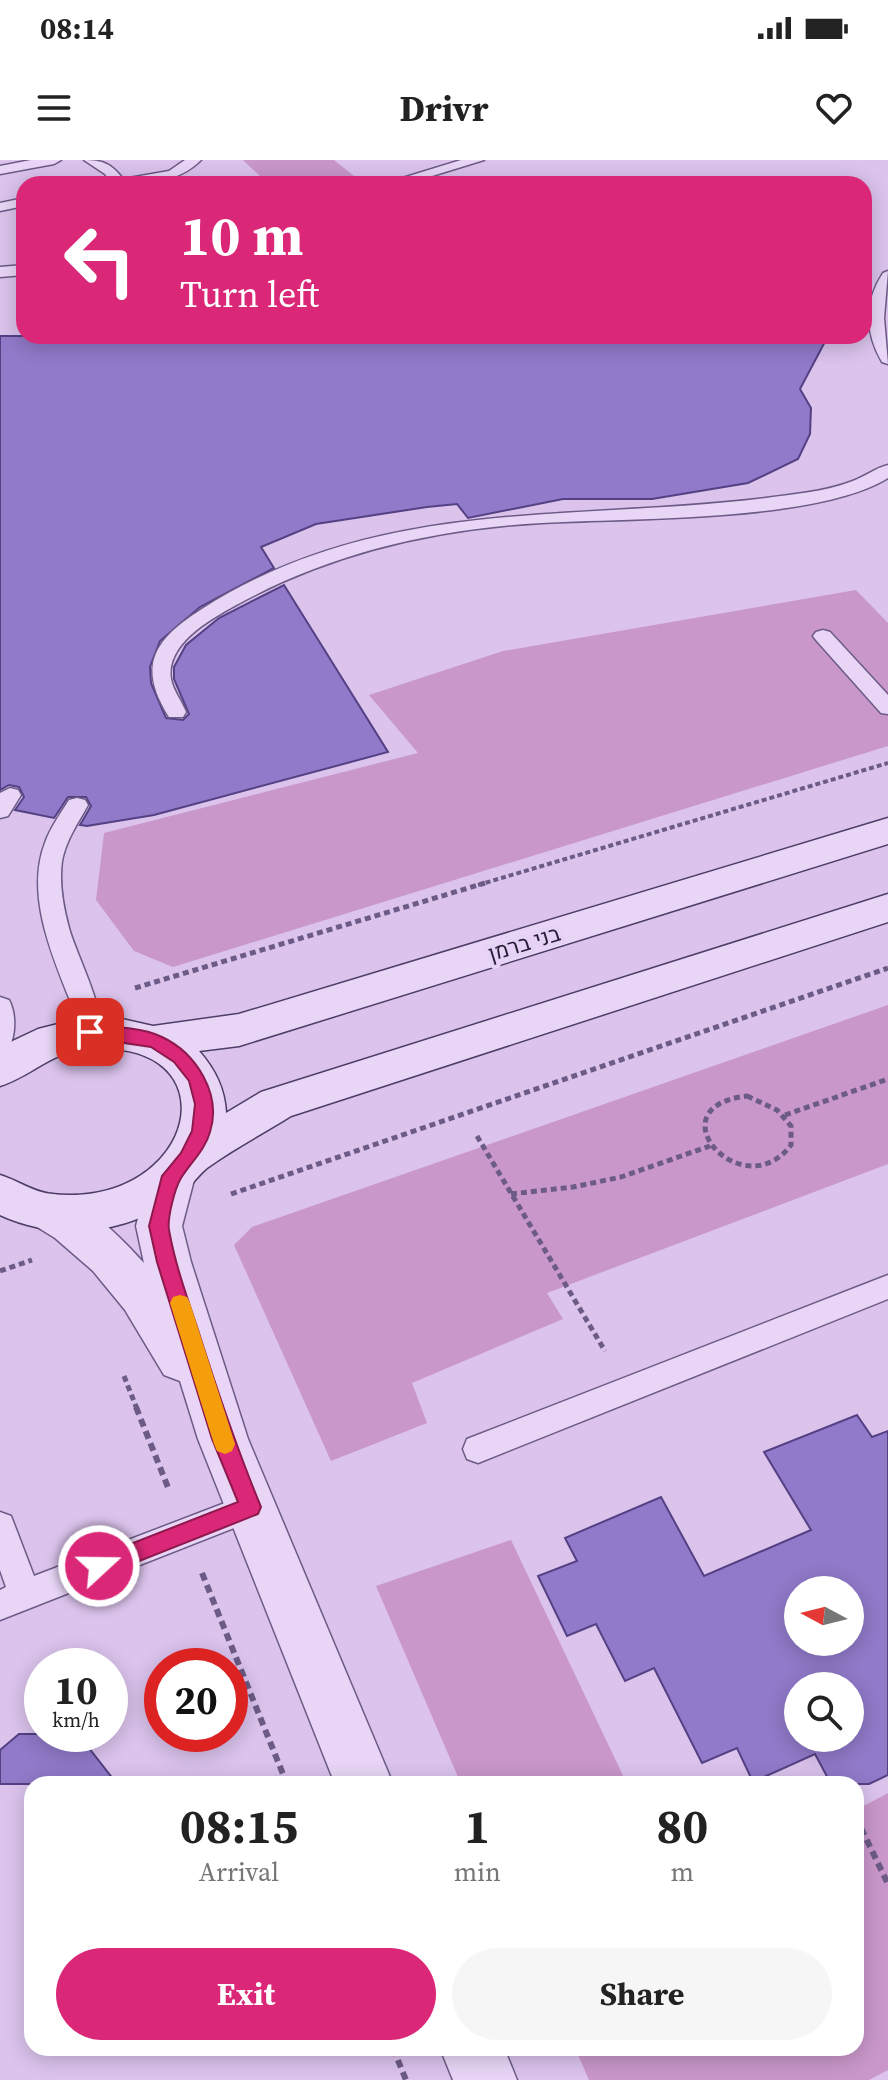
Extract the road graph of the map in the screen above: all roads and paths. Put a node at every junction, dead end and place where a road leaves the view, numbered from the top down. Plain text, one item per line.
1 (54, 160) edge
2 (91, 160) edge
3 (194, 160) edge
4 (477, 160) edge
5 (0, 170) edge
6 (114, 176) edge
7 (162, 176) edge
8 (434, 176) edge
9 (888, 276) edge
10 (883, 299) edge
11 (888, 359) edge
12 (888, 470) edge
13 (823, 636) dead end
14 (888, 708) edge
15 (176, 712) dead end
16 (888, 763) edge
17 (77, 805) dead end
18 (888, 831) edge
19 (888, 908) edge
20 (888, 968) edge
21 (0, 1006) edge
22 (88, 1018) junction
23 (0, 1041) edge
24 (157, 1041) junction
25 (0, 1070) edge
26 (888, 1079) edge
27 (785, 1115) junction
28 (477, 1136) dead end
29 (710, 1146) junction
30 (173, 1184) junction
31 (511, 1194) junction
32 (18, 1204) edge
33 (93, 1240) junction
34 (0, 1271) edge
35 (888, 1287) edge
36 (628, 1390) junction
37 (223, 1439) junction
38 (478, 1449) dead end
39 (251, 1507) junction
40 (0, 1526) edge
41 (12, 1600) edge
42 (361, 1776) edge
43 (864, 1834) edge
44 (888, 1884) edge
45 (396, 2056) edge
46 (475, 2056) edge
47 (406, 2080) edge
48 (485, 2080) edge

1 - 5 lane
2 - 6 lane
3 - 7 lane
4 - 8 lane
9 - 10 lane
10 - 11 lane
12 - 15 lane
13 - 14 lane
16 - 22 path
17 - 22 lane
18 - 24 street, בני ברמן
19 - 30 street
20 - 30 path
21 - 23 lane
22 - 24 street
22 - 25 street
24 - 30 street
26 - 27 path
27 - 29 path
27 - 29 path
28 - 31 path
29 - 31 path
30 - 32 street
30 - 37 street
31 - 36 path
32 - 33 street
33 - 34 path
33 - 37 street
35 - 36 lane
36 - 38 lane
37 - 39 street
39 - 41 lane
39 - 42 street
40 - 41 lane
43 - 44 path
45 - 47 path
46 - 48 street

